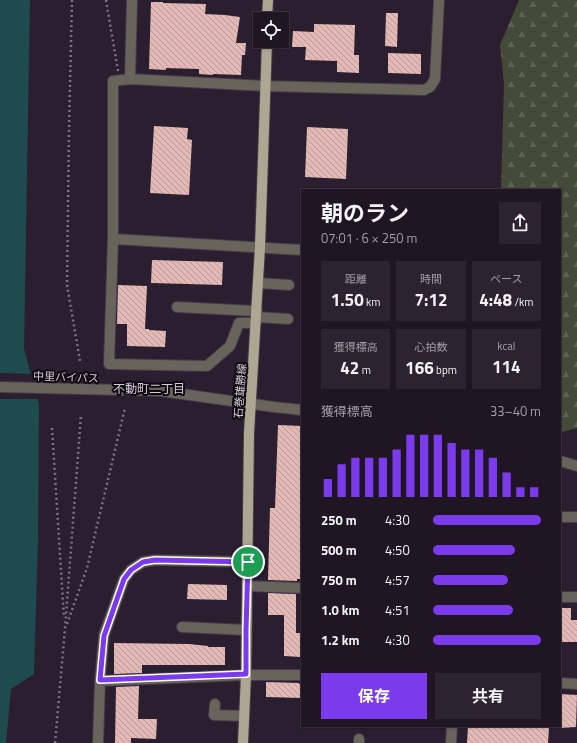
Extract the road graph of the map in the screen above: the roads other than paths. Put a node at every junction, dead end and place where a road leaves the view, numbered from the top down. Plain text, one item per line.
1 (132, 0) edge
2 (268, 0) edge
3 (439, 0) edge
4 (268, 12) edge
5 (267, 48) edge
6 (130, 79) junction
7 (266, 86) junction
8 (113, 240) junction
9 (260, 248) junction
10 (301, 250) edge
11 (258, 283) junction
12 (289, 285) dead end
13 (177, 307) dead end
14 (257, 317) junction
15 (288, 319) dead end
16 (0, 387) edge
17 (250, 403) junction
18 (301, 410) edge
19 (561, 461) edge
20 (577, 466) edge
21 (561, 517) edge
22 (577, 517) edge
23 (248, 562) junction
24 (248, 586) junction
25 (301, 588) edge
26 (561, 597) edge
27 (577, 597) edge
28 (182, 627) dead end
29 (246, 630) junction
30 (246, 674) junction
31 (301, 675) edge
32 (100, 680) junction
33 (561, 683) edge
34 (577, 684) edge
35 (215, 704) dead end
36 (244, 716) junction
37 (452, 727) edge
38 (98, 743) edge
39 (243, 743) edge
40 (451, 743) edge

1 - 6 street
2 - 4 main road
3 - 7 street
5 - 7 main road, 石巻雄勝線
6 - 7 street
6 - 8 street
7 - 9 main road, 石巻雄勝線
8 - 9 street
8 - 14 street
9 - 10 street
9 - 11 main road, 石巻雄勝線
11 - 12 street
11 - 14 main road, 石巻雄勝線
13 - 14 street
14 - 15 street
14 - 17 main road, 石巻雄勝線
16 - 17 street, 中里バイパス
17 - 18 street, 中里バイパス
17 - 23 main road, 石巻雄勝線
19 - 20 street
21 - 22 street
23 - 24 main road, 石巻雄勝線
23 - 32 street
24 - 25 street
24 - 29 main road, 石巻雄勝線
26 - 27 street
28 - 29 street
29 - 30 main road, 石巻雄勝線
30 - 31 street
30 - 32 street
30 - 36 main road, 石巻雄勝線
32 - 38 street
33 - 34 street
35 - 36 street
36 - 39 main road, 石巻雄勝線
37 - 40 street

